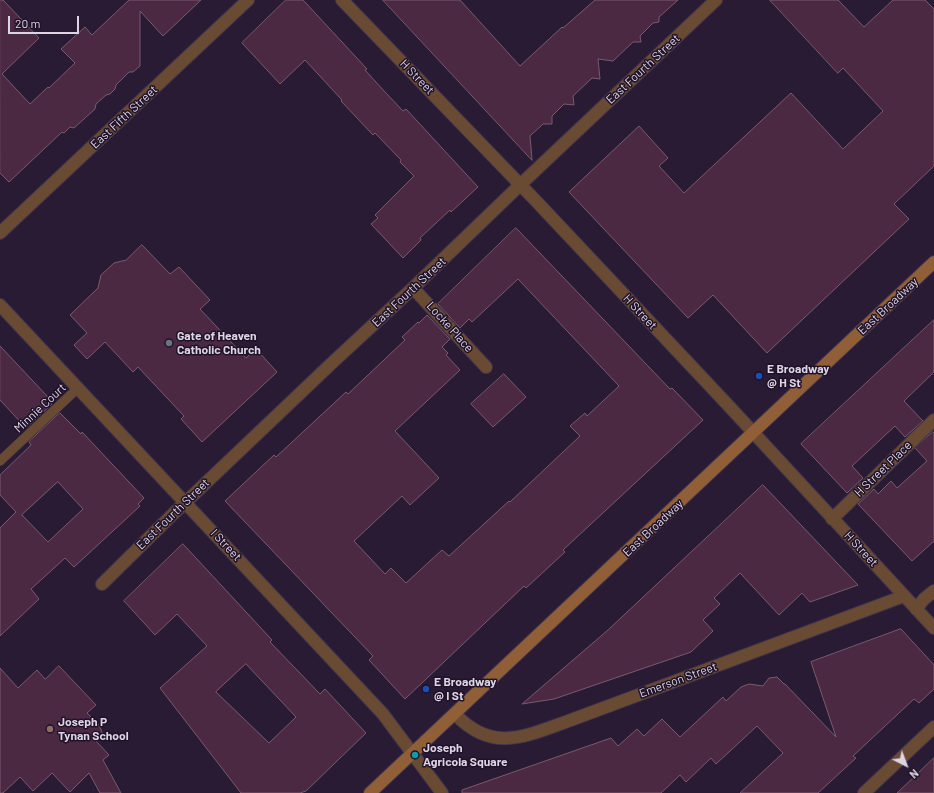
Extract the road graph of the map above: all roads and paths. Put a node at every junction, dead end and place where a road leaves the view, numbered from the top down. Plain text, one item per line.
1 (248, 0) edge
2 (342, 0) edge
3 (716, 0) edge
4 (520, 185) junction
5 (0, 233) edge
6 (934, 262) edge
7 (413, 288) junction
8 (0, 306) edge
9 (486, 367) dead end
10 (78, 388) junction
11 (934, 420) edge
12 (753, 434) junction
13 (0, 461) edge
14 (186, 502) junction
15 (832, 518) junction
16 (102, 584) dead end
17 (934, 591) edge
18 (904, 596) junction
19 (916, 609) junction
20 (934, 628) edge
21 (455, 714) junction
22 (934, 727) edge
23 (413, 754) junction
24 (370, 793) edge
25 (442, 793) edge
26 (864, 793) edge

1 - 5 street, East Fifth Street
2 - 4 street, H Street
3 - 4 street, East Fourth Street
4 - 7 street, East Fourth Street
4 - 12 street, H Street
6 - 12 main road, East Broadway
7 - 9 street, Locke Place
7 - 14 street, East Fourth Street
8 - 10 street, I Street
10 - 13 lane, Minnie Court
10 - 14 street, I Street
11 - 15 street, H Street Place
12 - 15 street, H Street
12 - 21 main road, East Broadway
14 - 16 street, East Fourth Street
14 - 23 street, I Street
15 - 18 street, H Street
17 - 19 street
18 - 19 street, H Street
18 - 21 street, Emerson Street
19 - 20 street, H Street
21 - 23 main road, East Broadway
22 - 26 street
23 - 24 main road, East Broadway
23 - 25 street, I Street

